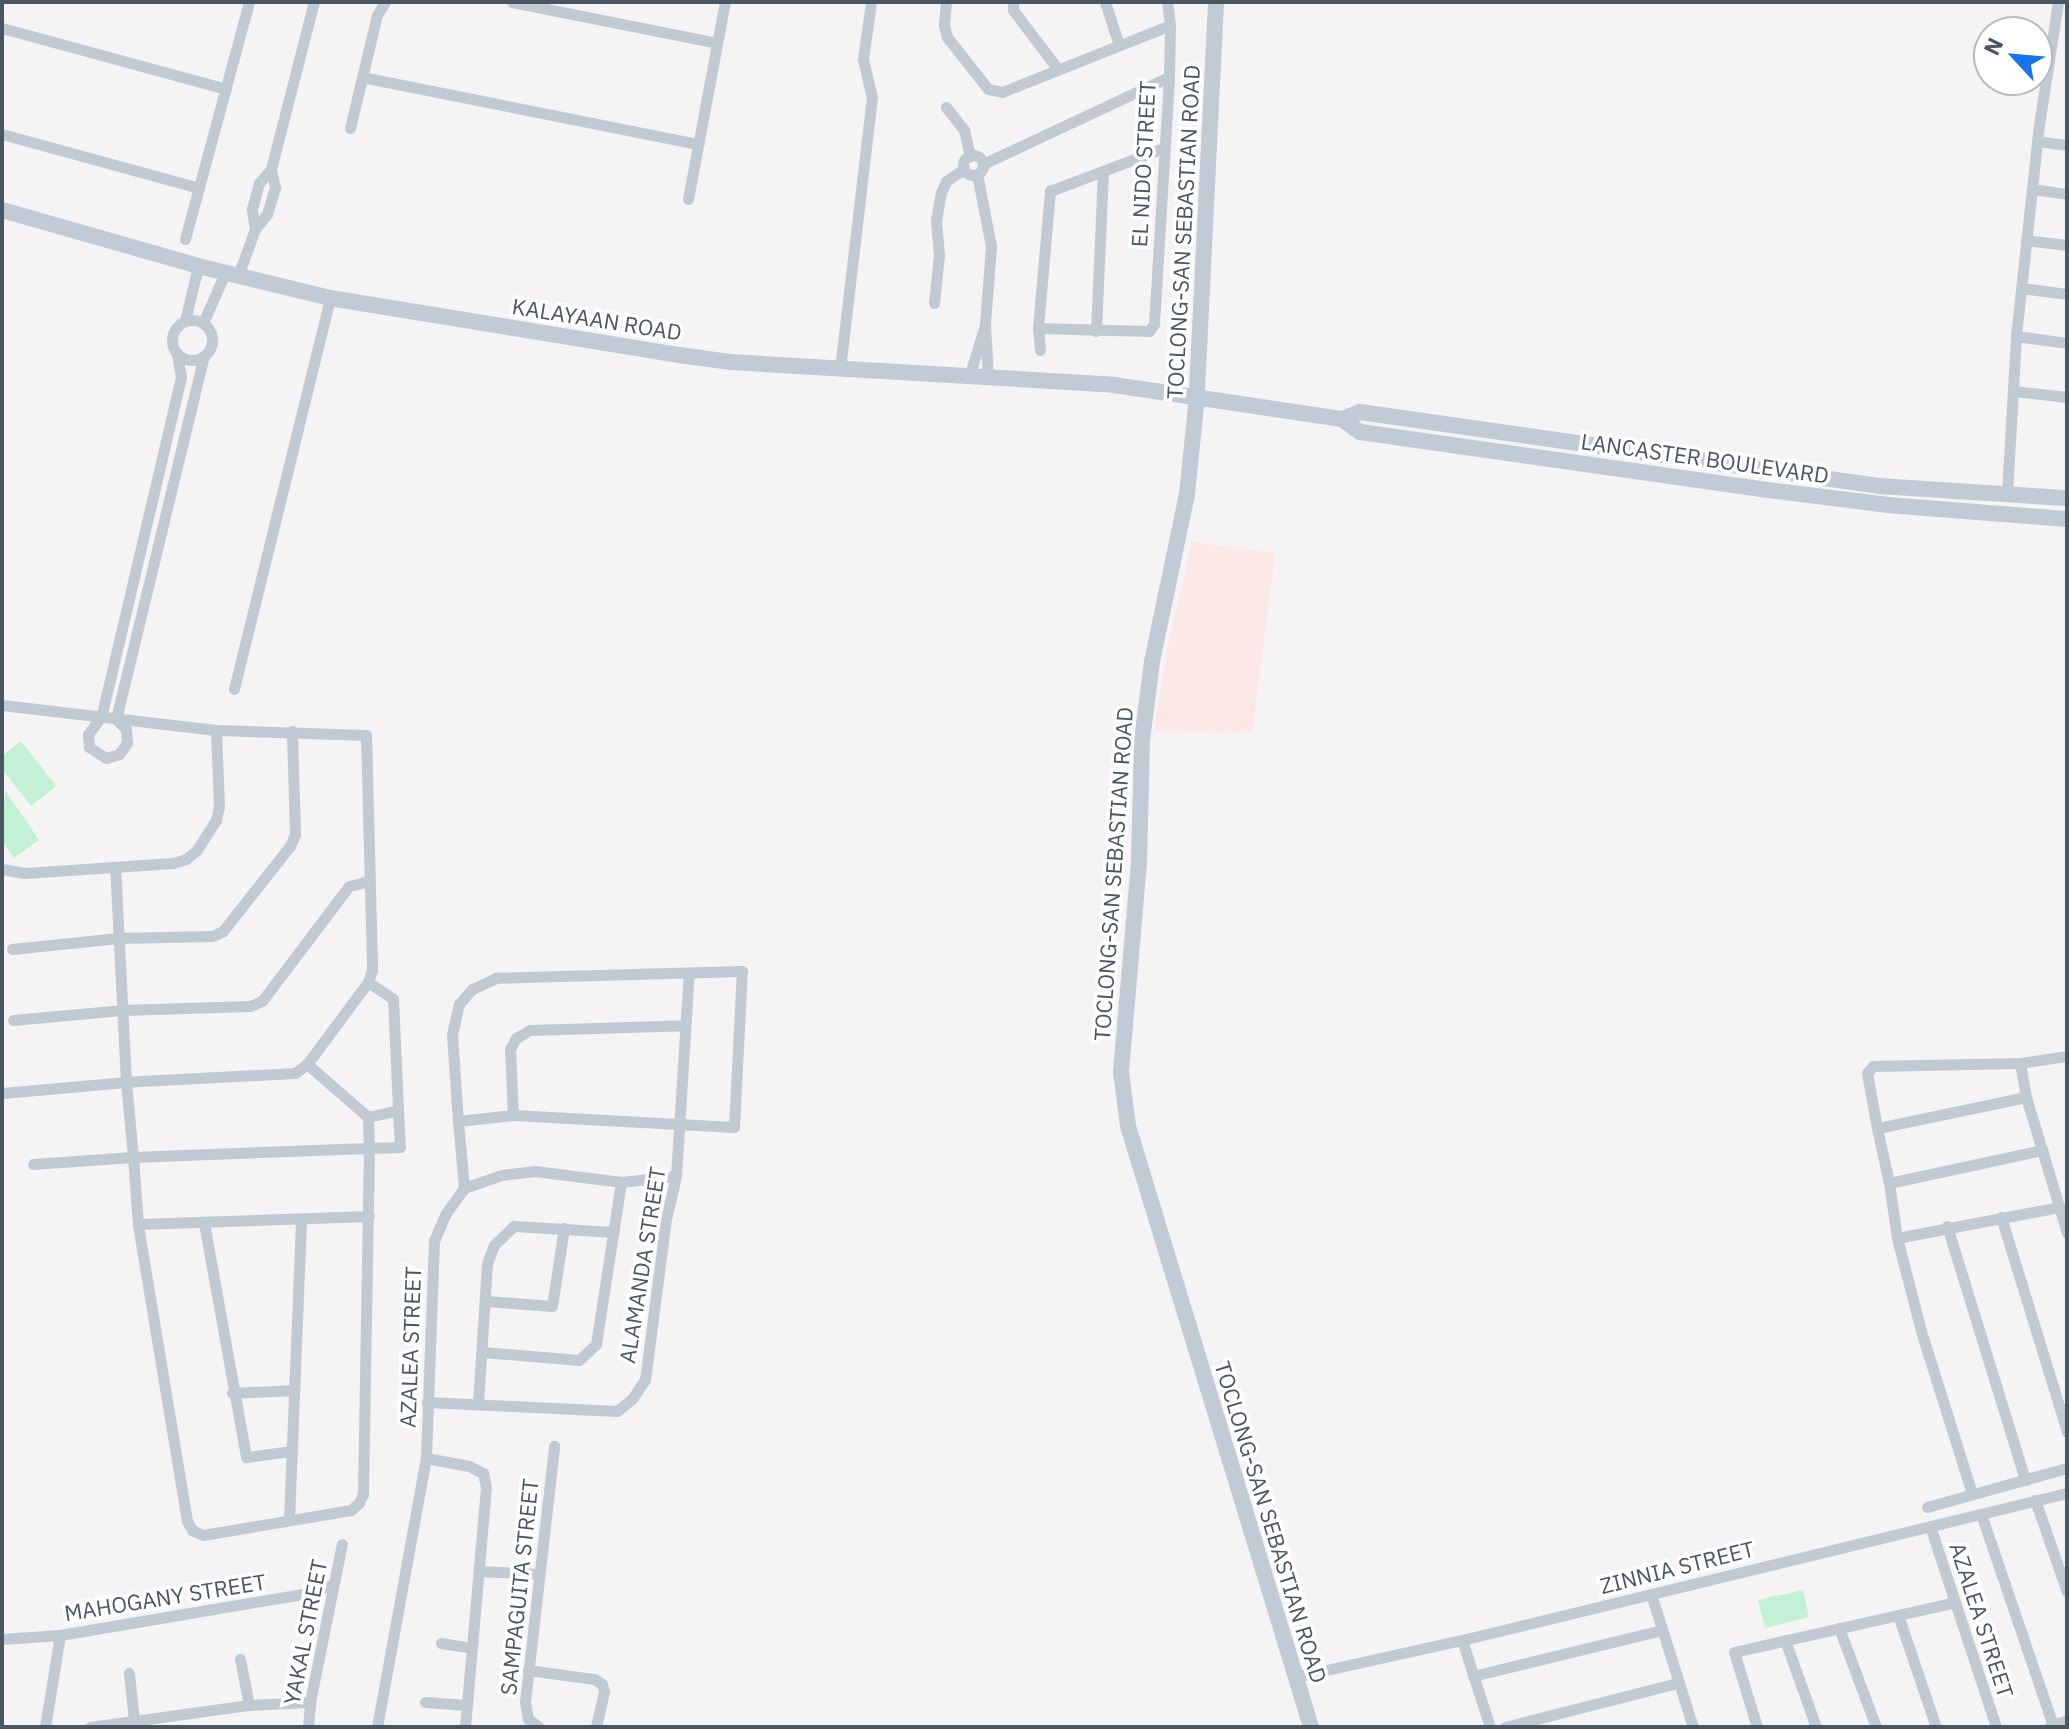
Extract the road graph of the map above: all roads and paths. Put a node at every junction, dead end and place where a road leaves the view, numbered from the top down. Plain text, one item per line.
1 (249, 2) edge
2 (314, 2) edge
3 (385, 2) edge
4 (512, 2) edge
5 (725, 2) edge
6 (871, 2) edge
7 (946, 2) edge
8 (1013, 2) edge
9 (1105, 2) edge
10 (1167, 2) edge
11 (1216, 2) edge
12 (2058, 2) edge
13 (2061, 17) edge
14 (1170, 25) junction
15 (2, 28) edge
16 (717, 43) junction
17 (1119, 45) junction
18 (1057, 68) junction
19 (362, 77) junction
20 (1169, 77) junction
21 (226, 89) junction
22 (946, 107) dead end
23 (350, 128) dead end
24 (2, 134) edge
25 (2037, 141) junction
26 (698, 144) junction
27 (2067, 145) edge
28 (1163, 148) junction
29 (970, 156) junction
30 (964, 169) junction
31 (980, 169) junction
32 (1103, 172) junction
33 (199, 188) junction
34 (2032, 189) junction
35 (2067, 194) edge
36 (688, 199) dead end
37 (2, 210) edge
38 (185, 239) dead end
39 (2026, 240) junction
40 (2067, 245) edge
41 (198, 266) junction
42 (232, 274) junction
43 (2021, 288) junction
44 (2067, 294) edge
45 (330, 298) junction
46 (934, 303) dead end
47 (185, 321) junction
48 (203, 323) junction
49 (985, 324) junction
50 (1038, 328) junction
51 (1096, 331) junction
52 (2016, 336) junction
53 (2067, 343) edge
54 (1040, 350) dead end
55 (177, 354) junction
56 (204, 356) junction
57 (840, 369) junction
58 (969, 377) junction
59 (988, 378) junction
60 (2013, 391) junction
61 (1197, 396) junction
62 (2067, 397) edge
63 (1342, 419) junction
64 (2007, 493) junction
65 (2067, 498) edge
66 (2067, 519) edge
67 (234, 689) dead end
68 (2, 705) edge
69 (101, 717) junction
70 (116, 719) junction
71 (216, 730) junction
72 (292, 731) junction
73 (115, 867) junction
74 (2, 869) edge
75 (369, 881) junction
76 (118, 938) junction
77 (12, 949) dead end
78 (689, 972) junction
79 (368, 982) junction
80 (122, 1010) junction
81 (13, 1020) dead end
82 (685, 1025) junction
83 (2067, 1056) edge
84 (2020, 1063) junction
85 (307, 1064) junction
86 (126, 1082) junction
87 (2, 1093) edge
88 (2026, 1097) junction
89 (398, 1110) junction
90 (513, 1115) junction
91 (368, 1117) junction
92 (458, 1121) junction
93 (681, 1125) junction
94 (1877, 1128) junction
95 (369, 1148) junction
96 (2042, 1150) junction
97 (133, 1157) junction
98 (33, 1164) dead end
99 (676, 1176) junction
100 (621, 1182) junction
101 (1889, 1183) junction
102 (464, 1188) junction
103 (2060, 1207) junction
104 (369, 1216) junction
105 (2001, 1217) junction
106 (301, 1220) junction
107 (204, 1223) junction
108 (138, 1224) junction
109 (1947, 1226) junction
110 (564, 1228) junction
111 (614, 1232) junction
112 (2067, 1233) edge
113 (1897, 1238) junction
114 (486, 1301) junction
115 (483, 1352) junction
116 (294, 1390) junction
117 (232, 1393) junction
118 (427, 1402) junction
119 (478, 1403) junction
120 (2067, 1432) edge
121 (554, 1446) dead end
122 (292, 1451) junction
123 (426, 1458) junction
124 (2067, 1468) edge
125 (2025, 1480) junction
126 (2067, 1493) edge
127 (1972, 1494) junction
128 (2035, 1500) junction
129 (1927, 1507) dead end
130 (1981, 1514) junction
131 (289, 1520) junction
132 (1930, 1526) junction
133 (342, 1544) dead end
134 (479, 1571) junction
135 (539, 1574) junction
136 (332, 1585) junction
137 (2067, 1592) edge
138 (1651, 1594) junction
139 (1955, 1602) junction
140 (1898, 1615) junction
141 (1839, 1628) junction
142 (1661, 1630) junction
143 (60, 1635) junction
144 (2, 1639) edge
145 (1462, 1640) junction
146 (1785, 1640) junction
147 (441, 1643) dead end
148 (472, 1648) junction
149 (240, 1659) dead end
150 (528, 1670) junction
151 (129, 1673) dead end
152 (1473, 1676) junction
153 (1295, 1677) junction
154 (1678, 1683) junction
155 (310, 1702) junction
156 (425, 1702) dead end
157 (249, 1705) junction
158 (466, 1705) junction
159 (2067, 1720) edge
160 (134, 1721) junction
161 (2051, 1726) edge
162 (45, 1727) edge
163 (90, 1727) edge
164 (308, 1727) edge
165 (377, 1727) edge
166 (465, 1727) edge
167 (541, 1727) edge
168 (596, 1727) edge
169 (1311, 1727) edge
170 (1490, 1727) edge
171 (1505, 1727) edge
172 (1693, 1727) edge
173 (1757, 1727) edge
174 (1816, 1727) edge
175 (1876, 1727) edge
176 (1936, 1727) edge
177 (1996, 1727) edge

1 - 21 street
2 - 42 street
3 - 19 street
4 - 16 street
5 - 16 street
6 - 57 street
7 - 18 street
8 - 18 street
9 - 17 street
10 - 14 street, EL NIDO STREET
11 - 61 main road, TOCLONG-SAN SEBASTIAN ROAD
12 - 13 street
13 - 25 street
14 - 17 street
14 - 20 street, EL NIDO STREET
15 - 21 street
16 - 26 street
17 - 18 street
19 - 23 street
19 - 26 street
20 - 28 street, EL NIDO STREET
20 - 31 street
21 - 33 street
22 - 29 street
24 - 33 street
25 - 27 street
25 - 34 street
26 - 36 street
28 - 32 street
28 - 51 street, EL NIDO STREET
29 - 30 street
29 - 31 street
30 - 31 street
30 - 46 street
31 - 49 street
32 - 50 street
32 - 51 street
33 - 38 street
34 - 35 street
34 - 39 street
37 - 41 main road, KALAYAAN ROAD
39 - 40 street
39 - 43 street
41 - 42 main road, KALAYAAN ROAD
41 - 47 street
42 - 45 main road, KALAYAAN ROAD
42 - 48 street
43 - 44 street
43 - 52 street
45 - 57 main road, KALAYAAN ROAD
45 - 67 street
47 - 48 street
47 - 55 street
48 - 56 street
49 - 58 street
49 - 59 street
50 - 51 street
50 - 54 street
52 - 53 street
52 - 60 street
55 - 56 street
55 - 69 street
56 - 70 street
57 - 58 main road, KALAYAAN ROAD
58 - 59 main road, KALAYAAN ROAD
59 - 61 main road, KALAYAAN ROAD
60 - 62 street
60 - 64 street
61 - 63 main road, LANCASTER BOULEVARD
61 - 153 main road, TOCLONG-SAN SEBASTIAN ROAD
63 - 64 main road, LANCASTER BOULEVARD
63 - 66 main road, LANCASTER BOULEVARD
64 - 65 main road, LANCASTER BOULEVARD
68 - 69 street
69 - 70 street
69 - 70 street
70 - 71 street
71 - 72 street
71 - 73 street
72 - 75 street
72 - 76 street
73 - 74 street
73 - 76 street
75 - 79 street
75 - 80 street
76 - 77 street
76 - 80 street
78 - 82 street, ALAMANDA STREET
78 - 92 street
78 - 93 street
79 - 85 street
79 - 89 street
80 - 81 street
80 - 86 street
82 - 90 street
82 - 93 street, ALAMANDA STREET
83 - 84 street
84 - 88 street
84 - 94 street
85 - 86 street
85 - 91 street
86 - 87 street
86 - 97 street
88 - 94 street
88 - 96 street
89 - 91 street
89 - 95 street
90 - 92 street
90 - 93 street
91 - 95 street
92 - 102 street
93 - 99 street, ALAMANDA STREET
94 - 101 street
95 - 97 street
95 - 104 street
96 - 101 street
96 - 103 street
97 - 98 street
97 - 108 street
99 - 100 street
99 - 119 street, ALAMANDA STREET
100 - 102 street
100 - 111 street
101 - 113 street
102 - 118 street, AZALEA STREET
103 - 105 street
103 - 112 street
104 - 106 street
104 - 131 street
105 - 109 street
105 - 120 street
106 - 107 street
106 - 116 street
107 - 108 street
107 - 117 street
108 - 131 street
109 - 113 street
109 - 125 street
110 - 111 street
110 - 114 street
110 - 114 street
111 - 115 street
113 - 127 street
114 - 115 street
115 - 119 street
116 - 117 street
116 - 122 street
117 - 122 street
118 - 119 street, ALAMANDA STREET
118 - 123 street, AZALEA STREET
121 - 135 street, SAMPAGUITA STREET
122 - 131 street
123 - 134 street
123 - 165 street, AZALEA STREET
124 - 125 street
125 - 127 street
126 - 128 street, ZINNIA STREET
127 - 129 street
128 - 130 street, ZINNIA STREET
128 - 137 street
130 - 132 street, ZINNIA STREET
130 - 161 street
132 - 138 street, ZINNIA STREET
132 - 139 street, AZALEA STREET
133 - 136 street, YAKAL STREET
134 - 135 street
134 - 148 street
135 - 150 street, SAMPAGUITA STREET
136 - 143 street, MAHOGANY STREET
136 - 155 street, YAKAL STREET
138 - 142 street
138 - 145 street, ZINNIA STREET
139 - 140 street
139 - 177 street, AZALEA STREET
140 - 141 street
140 - 176 street
141 - 146 street
141 - 175 street
142 - 152 street
142 - 154 street
143 - 144 street, MAHOGANY STREET
143 - 162 street
145 - 152 street
145 - 153 street, ZINNIA STREET
146 - 173 street
146 - 174 street
147 - 148 street
148 - 158 street
149 - 157 street
150 - 167 street, SAMPAGUITA STREET
150 - 168 street
151 - 160 street
152 - 170 street
153 - 169 main road, TOCLONG-SAN SEBASTIAN ROAD
154 - 171 street
154 - 172 street
155 - 157 street
155 - 164 street, YAKAL STREET
156 - 158 street
157 - 160 street
158 - 166 street
159 - 161 street
160 - 163 street

